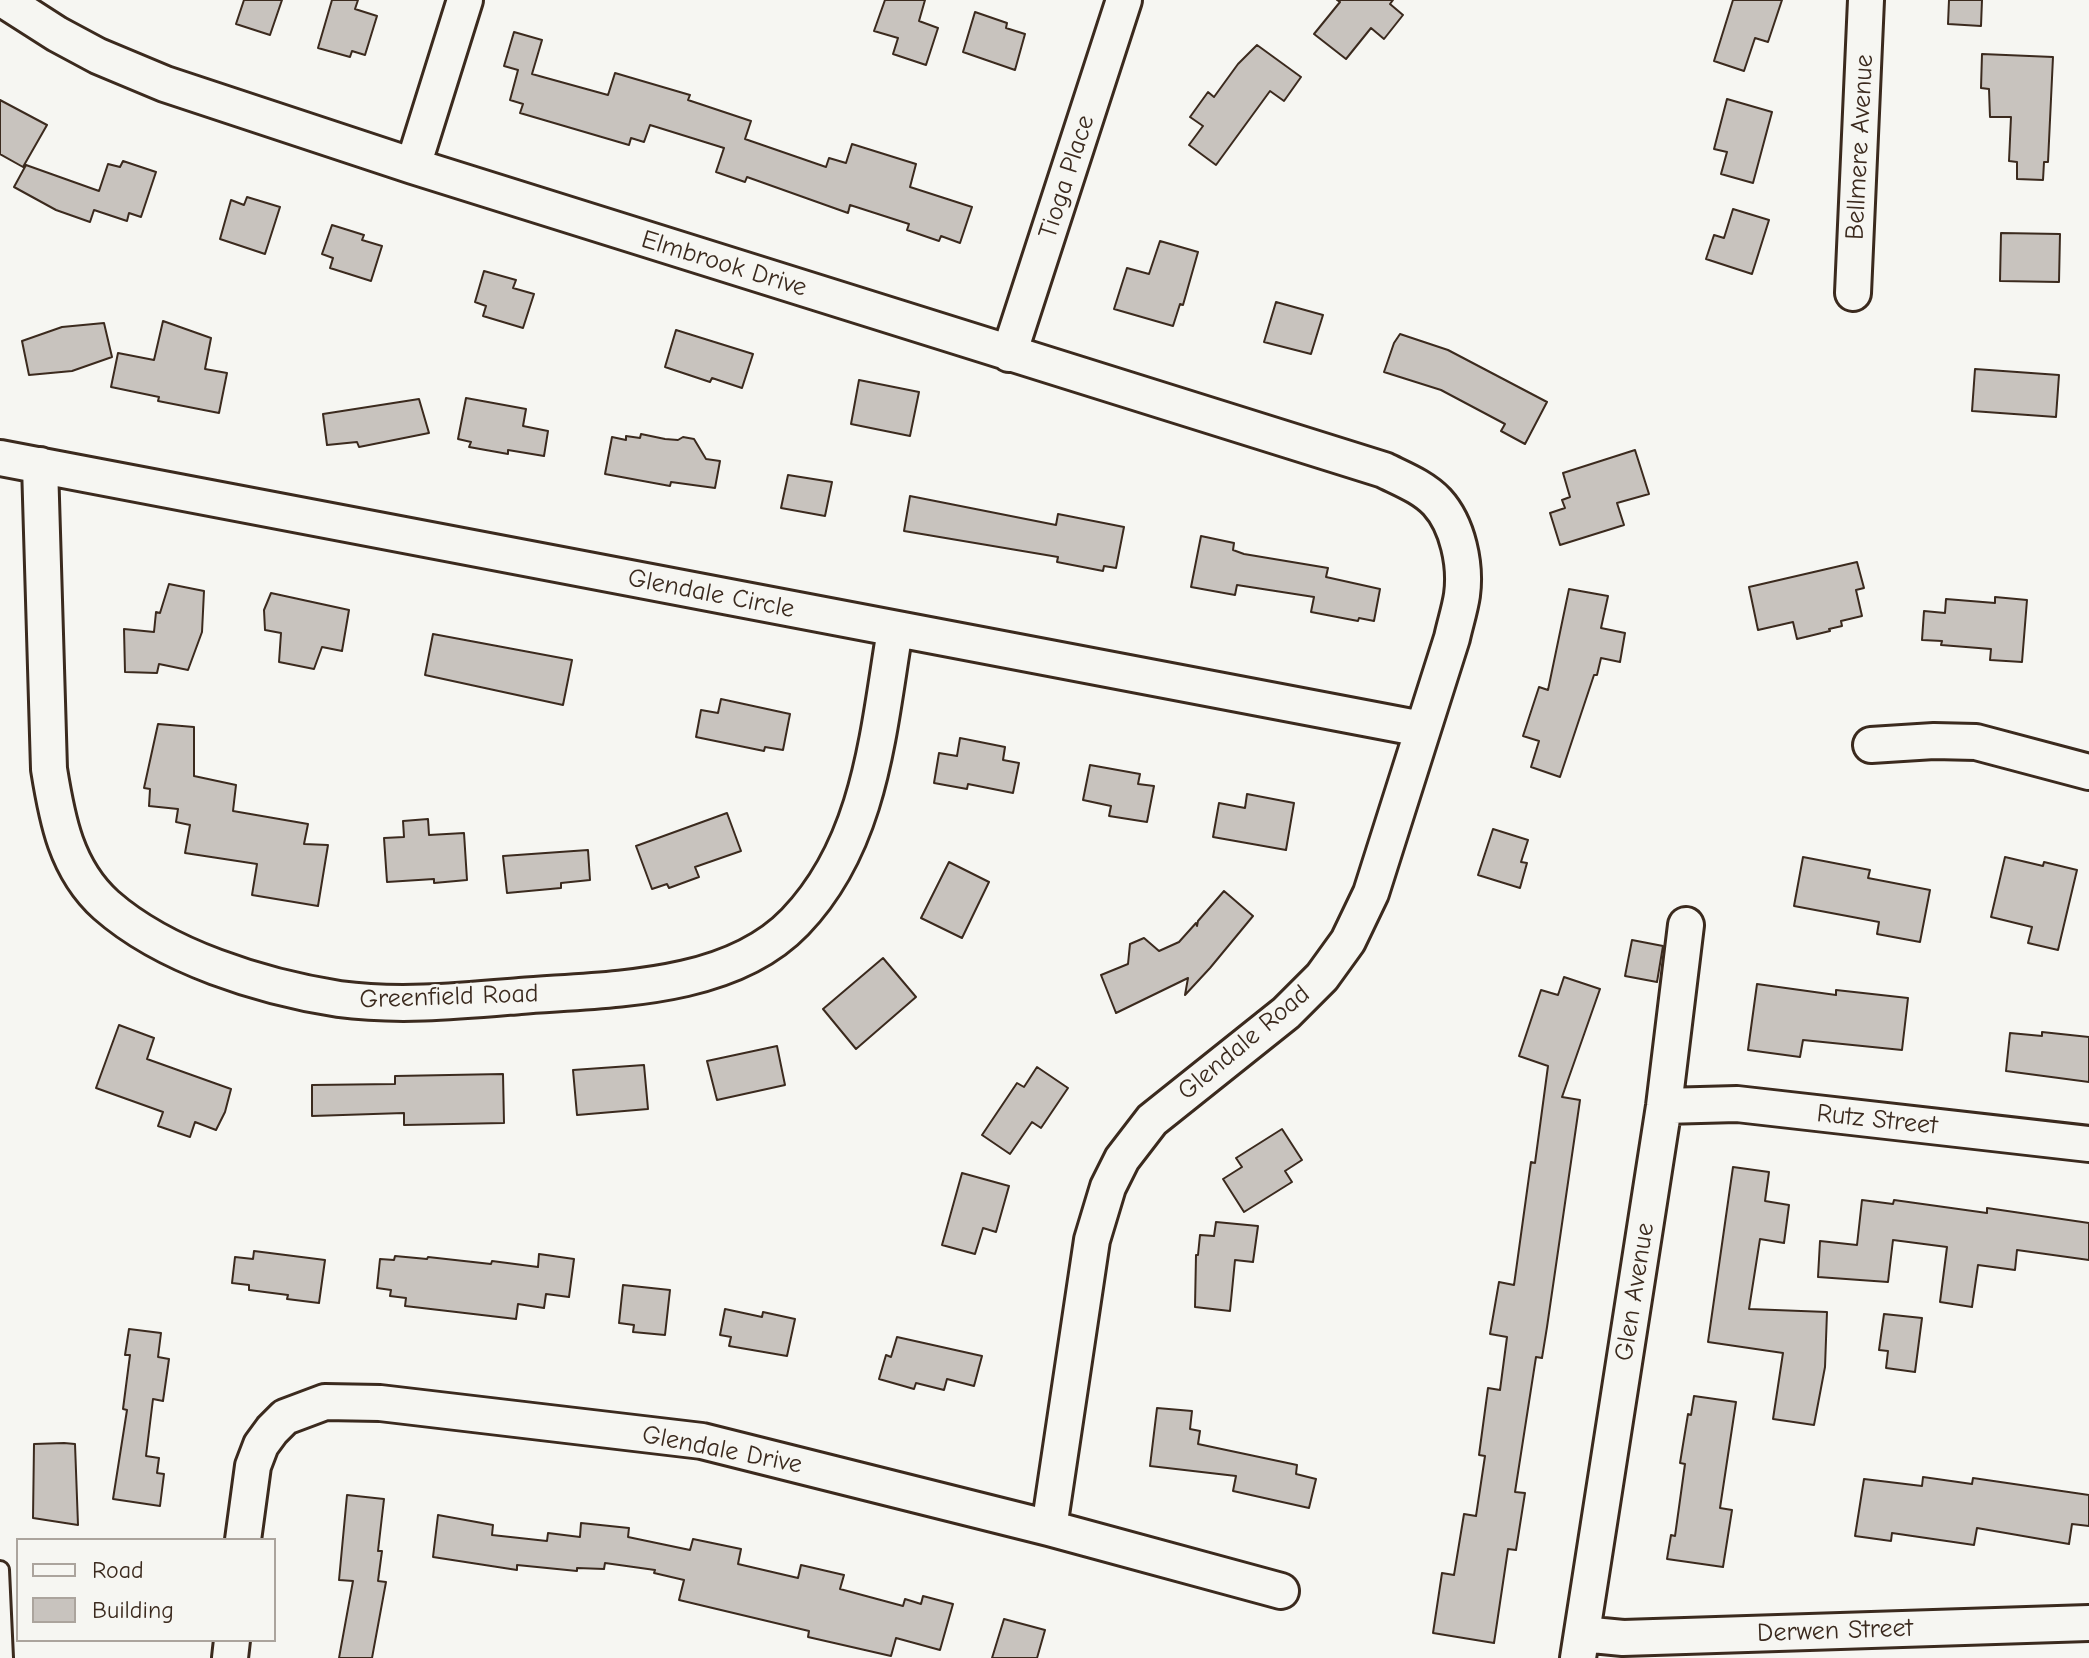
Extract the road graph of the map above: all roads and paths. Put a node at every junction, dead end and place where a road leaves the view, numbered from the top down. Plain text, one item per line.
1 (4, 0) edge
2 (465, 0) edge
3 (1124, 0) edge
4 (1866, 0) edge
5 (413, 166) junction
6 (1853, 293) dead end
7 (1009, 354) junction
8 (0, 458) edge
9 (40, 465) junction
10 (1447, 515) joint
11 (895, 630) junction
12 (1422, 729) junction
13 (1871, 745) dead end
14 (2089, 772) edge
15 (1686, 925) dead end
16 (1664, 1106) junction
17 (2089, 1144) edge
18 (1049, 1528) junction
19 (243, 1538) edge
20 (0, 1570) edge
21 (1281, 1591) dead end
22 (2089, 1623) edge
23 (1580, 1646) edge
24 (4, 1658) edge

1 - 5 street, Elmbrook Drive
2 - 5 street
3 - 7 street, Tioga Place
4 - 6 street, Bellmere Avenue
5 - 7 street, Elmbrook Drive
7 - 10 street, Elmbrook Drive
8 - 9 street, Glendale Circle
9 - 11 street, Glendale Circle
9 - 11 street, Greenfield Road
10 - 12 street, Glendale Road
11 - 12 street, Glendale Circle
12 - 18 street, Glendale Road
13 - 14 street
15 - 16 street, Glen Avenue
16 - 17 street, Rutz Street
16 - 23 street, Glen Avenue
18 - 19 street, Glendale Drive
18 - 21 street, Glendale Drive
20 - 24 lane
22 - 23 street, Derwen Street

